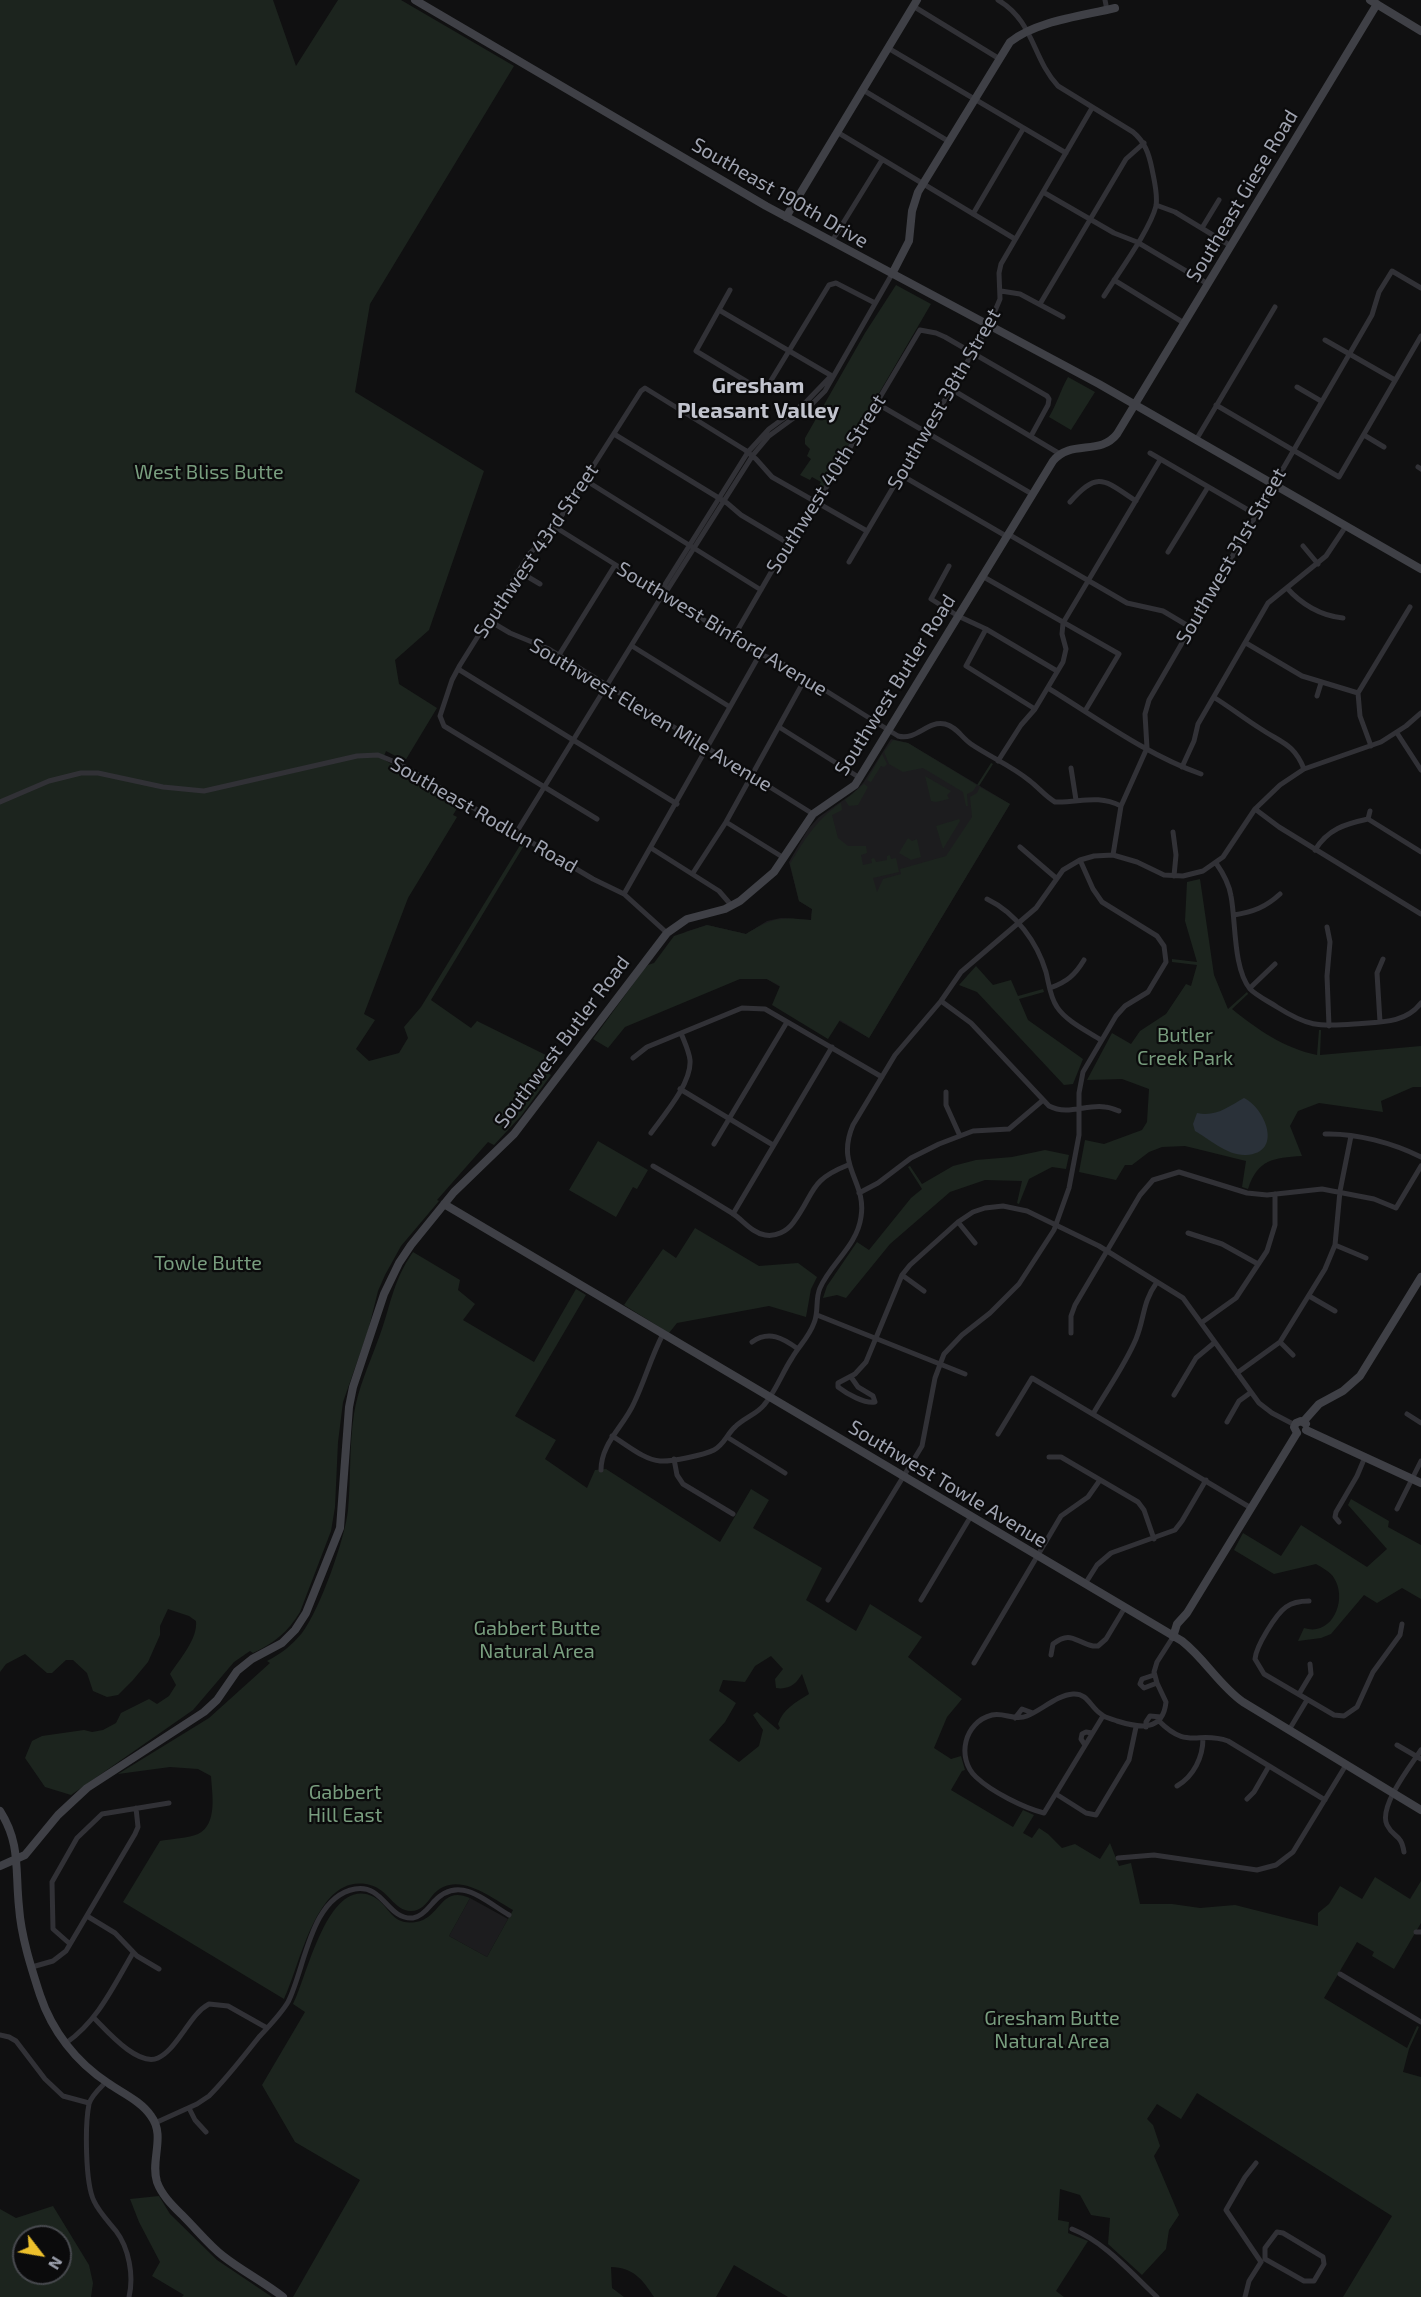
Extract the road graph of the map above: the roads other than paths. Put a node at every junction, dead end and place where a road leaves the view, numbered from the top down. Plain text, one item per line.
1 (415, 0) edge
2 (1000, 0) edge
3 (1105, 0) edge
4 (1373, 2) edge
5 (915, 3) edge
6 (1111, 9) joint
7 (1027, 31) junction
8 (1421, 31) edge
9 (888, 48) junction
10 (998, 58) junction
11 (862, 90) junction
12 (973, 99) junction
13 (1092, 108) junction
14 (1023, 129) junction
15 (837, 132) junction
16 (948, 141) junction
17 (1144, 143) junction
18 (1066, 153) junction
19 (882, 160) junction
20 (922, 184) junction
21 (1043, 192) junction
22 (1219, 200) dead end
23 (1156, 205) junction
24 (973, 214) junction
25 (786, 217) junction
26 (1090, 219) junction
27 (1202, 228) junction
28 (1015, 239) junction
29 (832, 241) junction
30 (1137, 242) junction
31 (1231, 246) junction
32 (892, 274) junction
33 (1114, 280) junction
34 (1208, 284) junction
35 (1421, 288) edge
36 (730, 290) dead end
37 (1001, 291) junction
38 (1104, 296) dead end
39 (875, 303) junction
40 (1040, 304) junction
41 (1275, 308) dead end
42 (719, 310) junction
43 (1063, 317) dead end
44 (1184, 323) junction
45 (989, 325) junction
46 (1421, 336) edge
47 (1325, 340) dead end
48 (790, 351) junction
49 (973, 353) junction
50 (1349, 354) junction
51 (832, 376) junction
52 (1395, 380) junction
53 (1297, 387) dead end
54 (951, 389) junction
55 (1321, 401) junction
56 (876, 403) junction
57 (1135, 405) junction
58 (1216, 405) junction
59 (927, 432) junction
60 (614, 434) junction
61 (1364, 435) junction
62 (1031, 436) junction
63 (1196, 440) junction
64 (1384, 447) dead end
65 (1293, 450) junction
66 (1150, 453) dead end
67 (750, 454) junction
68 (1060, 454) junction
69 (1160, 460) junction
70 (901, 475) junction
71 (585, 480) junction
72 (1273, 483) junction
73 (1208, 487) junction
74 (1032, 494) junction
75 (720, 500) junction
76 (1136, 501) junction
77 (816, 502) junction
78 (1070, 502) dead end
79 (1255, 514) junction
80 (1346, 526) junction
81 (555, 527) junction
82 (867, 531) junction
83 (1007, 535) junction
84 (788, 543) junction
85 (1303, 546) dead end
86 (691, 547) junction
87 (1168, 552) dead end
88 (849, 562) dead end
89 (1318, 564) junction
90 (615, 565) junction
91 (949, 566) dead end
92 (1421, 569) edge
93 (518, 571) junction
94 (982, 576) junction
95 (1087, 581) junction
96 (540, 584) dead end
97 (1287, 588) junction
98 (761, 590) junction
99 (664, 592) junction
100 (1410, 607) dead end
101 (958, 616) junction
102 (1343, 618) dead end
103 (488, 620) junction
104 (1063, 623) junction
105 (1190, 627) junction
106 (986, 629) junction
107 (733, 638) junction
108 (1246, 643) junction
109 (632, 646) junction
110 (760, 654) junction
111 (560, 655) junction
112 (458, 669) junction
113 (1057, 671) junction
114 (805, 679) junction
115 (1321, 683) junction
116 (607, 685) junction
117 (1048, 688) junction
118 (1358, 693) junction
119 (1317, 696) dead end
120 (1215, 698) junction
121 (729, 707) junction
122 (1035, 709) junction
123 (1085, 711) junction
124 (1421, 713) edge
125 (779, 727) junction
126 (888, 731) junction
127 (1397, 733) junction
128 (573, 741) junction
129 (1371, 746) junction
130 (707, 747) junction
131 (1147, 748) junction
132 (998, 761) junction
133 (1182, 767) junction
134 (1071, 768) dead end
135 (1304, 769) junction
136 (1421, 770) edge
137 (1201, 774) dead end
138 (752, 775) junction
139 (860, 778) junction
140 (544, 787) junction
141 (1076, 800) junction
142 (0, 802) edge
143 (676, 804) junction
144 (1121, 806) junction
145 (1255, 809) junction
146 (1370, 811) dead end
147 (813, 814) junction
148 (597, 819) dead end
149 (1368, 819) junction
150 (726, 822) junction
151 (1173, 832) dead end
152 (516, 833) junction
153 (1020, 847) dead end
154 (651, 848) junction
155 (1315, 850) junction
156 (1421, 852) edge
157 (1113, 855) junction
158 (784, 858) junction
159 (1080, 860) junction
160 (1216, 863) junction
161 (693, 873) junction
162 (1174, 876) junction
163 (1056, 878) junction
164 (624, 894) junction
165 (1280, 894) dead end
166 (987, 899) dead end
167 (732, 906) junction
168 (1421, 914) edge
169 (1234, 915) junction
170 (1018, 923) junction
171 (1327, 927) dead end
172 (667, 933) junction
173 (1383, 959) dead end
174 (1084, 960) dead end
175 (1275, 964) dead end
176 (1050, 988) junction
177 (1250, 988) junction
178 (941, 1001) junction
179 (1421, 1003) edge
180 (787, 1022) junction
181 (1380, 1022) junction
182 (1329, 1026) junction
183 (681, 1033) junction
184 (1101, 1040) junction
185 (832, 1047) junction
186 (633, 1058) dead end
187 (882, 1077) junction
188 (680, 1089) junction
189 (946, 1092) dead end
190 (1042, 1101) junction
191 (1079, 1109) junction
192 (1119, 1111) dead end
193 (728, 1119) junction
194 (651, 1133) dead end
195 (1325, 1134) dead end
196 (960, 1136) junction
197 (1351, 1136) junction
198 (714, 1143) dead end
199 (773, 1145) junction
200 (1421, 1157) edge
201 (652, 1166) dead end
202 (848, 1166) junction
203 (1421, 1166) edge
204 (1340, 1191) junction
205 (859, 1193) junction
206 (1275, 1194) junction
207 (444, 1204) junction
208 (733, 1214) junction
209 (958, 1222) junction
210 (1056, 1224) junction
211 (1188, 1233) dead end
212 (975, 1243) dead end
213 (1335, 1245) junction
214 (1107, 1252) junction
215 (1366, 1258) dead end
216 (1258, 1264) junction
217 (902, 1275) junction
218 (1421, 1277) edge
219 (1157, 1282) junction
220 (924, 1291) dead end
221 (1309, 1296) junction
222 (1335, 1311) dead end
223 (817, 1315) junction
224 (1201, 1323) junction
225 (1071, 1333) dead end
226 (663, 1334) junction
227 (876, 1339) junction
228 (752, 1342) dead end
229 (1280, 1342) junction
230 (1214, 1343) junction
231 (798, 1349) junction
232 (1293, 1355) dead end
233 (939, 1364) junction
234 (1237, 1373) junction
235 (965, 1374) dead end
236 (851, 1377) junction
237 (1251, 1393) junction
238 (1174, 1395) dead end
239 (770, 1397) junction
240 (1093, 1414) junction
241 (1407, 1414) dead end
242 (1227, 1422) dead end
243 (1421, 1423) edge
244 (1305, 1426) junction
245 (1296, 1429) junction
246 (998, 1434) dead end
247 (612, 1436) junction
248 (727, 1437) junction
249 (1049, 1457) dead end
250 (1365, 1457) junction
251 (674, 1460) junction
252 (1421, 1461) edge
253 (601, 1470) dead end
254 (786, 1473) dead end
255 (904, 1476) junction
256 (1412, 1479) junction
257 (1100, 1480) junction
258 (1206, 1480) junction
259 (1421, 1483) edge
260 (1251, 1508) junction
261 (1397, 1509) dead end
262 (734, 1514) dead end
263 (971, 1516) junction
264 (1339, 1522) dead end
265 (1154, 1539) junction
266 (1037, 1556) junction
267 (1085, 1584) junction
268 (828, 1600) dead end
269 (921, 1600) dead end
270 (1309, 1601) dead end
271 (1124, 1609) junction
272 (1402, 1624) dead end
273 (1173, 1636) junction
274 (1051, 1655) dead end
275 (974, 1663) dead end
276 (1310, 1664) dead end
277 (1154, 1675) junction
278 (1157, 1683) junction
279 (1299, 1695) junction
280 (1307, 1700) junction
281 (1103, 1716) junction
282 (1160, 1719) junction
283 (1136, 1727) junction
284 (1289, 1730) junction
285 (1203, 1738) junction
286 (1397, 1745) dead end
287 (1421, 1750) edge
288 (1419, 1757) edge
289 (1346, 1765) junction
290 (1269, 1766) junction
291 (1177, 1786) dead end
292 (1056, 1794) junction
293 (1394, 1794) junction
294 (1247, 1799) dead end
295 (1325, 1800) junction
296 (169, 1803) dead end
297 (136, 1808) junction
298 (0, 1810) edge
299 (1421, 1810) edge
300 (1404, 1852) dead end
301 (17, 1858) junction
302 (1118, 1858) dead end
303 (0, 1866) edge
304 (509, 1915) dead end
305 (87, 1916) junction
306 (70, 1944) junction
307 (133, 1953) junction
308 (32, 1967) junction
309 (159, 1968) dead end
310 (1340, 1974) dead end
311 (94, 2018) junction
312 (1421, 2022) edge
313 (267, 2028) junction
314 (0, 2036) edge
315 (66, 2043) junction
316 (106, 2082) junction
317 (89, 2103) junction
318 (189, 2108) junction
319 (155, 2122) junction
320 (207, 2132) dead end
321 (1256, 2163) dead end
322 (1072, 2229) dead end
323 (1263, 2260) junction
324 (129, 2297) edge
325 (283, 2297) edge
326 (1157, 2297) edge
327 (1245, 2297) edge

1 - 25 main road, Southeast 190th Drive
2 - 7 street
3 - 6 street
4 - 8 main road
4 - 31 main road, Southeast Giese Road
5 - 9 main road
5 - 10 street
6 - 7 main road
7 - 10 main road
7 - 13 street
9 - 11 main road
9 - 12 street
10 - 12 main road
11 - 15 main road
11 - 16 street
12 - 14 street
12 - 16 main road
13 - 17 street
13 - 18 street, Southwest 38th Street
14 - 18 street
14 - 24 street
15 - 19 street
15 - 25 main road
16 - 20 main road
17 - 23 street
17 - 26 street
18 - 21 street, Southwest 38th Street
19 - 20 street
19 - 29 street
20 - 24 street
20 - 32 main road
21 - 26 street
21 - 28 street, Southwest 38th Street
22 - 27 street
23 - 27 street
23 - 30 street
24 - 28 street
25 - 29 main road, Southeast 190th Drive
26 - 30 street
26 - 40 street
27 - 31 street
28 - 37 street, Southwest 38th Street
29 - 32 main road, Southeast 190th Drive
30 - 33 street
30 - 34 street
31 - 34 main road, Southeast Giese Road
32 - 39 street
32 - 45 main road, Southeast 190th Drive
33 - 38 street
33 - 44 street
34 - 44 main road, Southeast Giese Road
35 - 50 street, Southwest 31st Street
36 - 42 street
37 - 40 street
37 - 45 street, Southwest 38th Street
39 - 48 street
39 - 51 street
40 - 43 street
41 - 58 street
42 - 48 street
42 - 48 street
44 - 57 main road, Southeast Giese Road
45 - 49 street, Southwest 38th Street
45 - 57 main road, Southeast 190th Drive
46 - 52 street
47 - 50 street
48 - 51 street
49 - 54 street, Southwest 38th Street
49 - 56 street, Southwest 40th Street
49 - 62 street
50 - 52 street
50 - 55 street, Southwest 31st Street
51 - 67 street
52 - 61 street
53 - 55 street
54 - 59 street, Southwest 38th Street
54 - 62 street
55 - 65 street, Southwest 31st Street
56 - 59 street
56 - 77 street, Southwest 40th Street
57 - 63 main road, Southeast 190th Drive
57 - 68 main road
58 - 63 street
58 - 65 street
59 - 70 street, Southwest 38th Street
59 - 74 street
60 - 67 street, Southwest 43rd Street
60 - 71 street, Southwest 43rd Street
60 - 75 street
61 - 64 street
61 - 65 street
62 - 68 street
63 - 72 main road, Southeast 190th Drive
65 - 72 street, Southwest 31st Street
66 - 69 street
67 - 75 street
67 - 77 street
68 - 74 main road, Southwest Butler Road
69 - 73 street
69 - 76 street
70 - 82 street, Southwest 38th Street
70 - 83 street
71 - 81 street, Southwest 43rd Street
71 - 86 street
72 - 79 street, Southwest 31st Street
72 - 80 main road, Southeast 190th Drive
73 - 79 street
73 - 87 street
74 - 83 main road, Southwest Butler Road
75 - 84 street
75 - 86 street
76 - 78 street
76 - 95 street
77 - 82 street
77 - 84 street, Southwest 40th Street
79 - 105 street, Southwest 31st Street
80 - 89 street
80 - 92 main road, Southeast 190th Drive
81 - 90 street, Southwest Binford Avenue
81 - 93 street, Southwest 43rd Street
82 - 88 street, Southwest 38th Street
83 - 94 main road, Southwest Butler Road
83 - 95 street
84 - 98 street, Southwest 40th Street
85 - 89 street
86 - 98 street
86 - 99 street
89 - 97 street
90 - 99 street, Southwest Binford Avenue
90 - 111 street
91 - 101 street
93 - 96 street
93 - 103 street, Southwest 43rd Street
94 - 101 main road, Southwest Butler Road
94 - 104 street
95 - 104 street
95 - 105 street
97 - 102 street
97 - 108 street
98 - 107 street, Southwest 40th Street
99 - 107 street, Southwest Binford Avenue
99 - 109 street
100 - 118 street
101 - 106 street
101 - 126 main road, Southwest Butler Road
103 - 111 street, Southwest Eleven Mile Avenue
103 - 112 street, Southwest 43rd Street
104 - 113 street
104 - 123 street
105 - 131 street, Southwest 31st Street
106 - 113 street
106 - 122 street
107 - 110 street, Southwest Binford Avenue
108 - 115 street
108 - 120 street
109 - 116 street
109 - 121 street
110 - 114 street, Southwest Binford Avenue
110 - 121 street
111 - 116 street, Southwest Eleven Mile Avenue
112 - 128 street
112 - 140 street, Southwest 43rd Street
113 - 117 street
114 - 125 street
114 - 126 street, Southwest Binford Avenue
115 - 118 street
115 - 119 street
116 - 128 street
116 - 130 street, Southwest Eleven Mile Avenue
117 - 122 street
117 - 123 street
118 - 129 street
120 - 133 street
120 - 135 street
121 - 130 street
122 - 132 street
123 - 131 street
124 - 127 street
125 - 138 street
125 - 139 street
126 - 132 street
126 - 139 main road, Southwest Butler Road
127 - 129 street
127 - 136 street
128 - 140 street
128 - 143 street
129 - 135 street
130 - 138 street, Southwest Eleven Mile Avenue
130 - 143 street
131 - 133 street
131 - 144 street, Southwest 31st Street
132 - 141 street
133 - 137 street
134 - 141 street
135 - 145 street
138 - 147 street, Southwest Eleven Mile Avenue
138 - 150 street
139 - 147 main road, Southwest Butler Road
140 - 148 street
140 - 152 street
141 - 144 street
142 - 152 street, Southeast Rodlun Road
143 - 154 street
144 - 157 street, Southwest 31st Street
145 - 155 street
145 - 160 street
146 - 149 street
147 - 158 main road, Southwest Butler Road
149 - 155 street
149 - 156 street
150 - 158 street
150 - 161 street
151 - 162 street
152 - 164 street, Southeast Rodlun Road
153 - 163 street
154 - 161 street
154 - 164 street
155 - 168 street
157 - 159 street
157 - 162 street
158 - 167 main road, Southwest Butler Road
159 - 163 street
159 - 184 street
160 - 162 street
160 - 169 street
161 - 167 street
163 - 170 street
164 - 172 street
165 - 169 street
166 - 170 street
167 - 172 main road, Southwest Butler Road
169 - 177 street
170 - 176 street
170 - 178 street
171 - 182 street
172 - 207 main road, Southwest Butler Road
173 - 181 street
174 - 176 street
175 - 177 street
176 - 184 street
177 - 182 street
178 - 187 street
178 - 190 street
179 - 181 street
180 - 183 street
180 - 185 street
180 - 193 street
181 - 182 street
183 - 186 street
183 - 188 street
184 - 191 street
185 - 187 street
185 - 199 street
187 - 202 street
188 - 193 street
188 - 194 street
189 - 196 street
190 - 191 street
190 - 196 street
191 - 192 street
191 - 210 street
193 - 198 street
193 - 199 street
195 - 197 street
196 - 205 street
197 - 200 street
197 - 204 street
199 - 208 street
201 - 208 street
202 - 205 street
202 - 208 street
203 - 204 street
204 - 206 street
204 - 213 street
205 - 223 street
206 - 214 street
206 - 216 street
207 - 226 main road, Southwest Towle Avenue
207 - 301 main road, Southwest Butler Road
209 - 210 street
209 - 212 street
209 - 217 street
210 - 214 street
210 - 233 street
211 - 216 street
213 - 215 street
213 - 221 street
214 - 219 street
214 - 225 street
216 - 224 street
217 - 220 street
217 - 227 street
218 - 244 main road
219 - 224 street
219 - 240 street
221 - 222 street
221 - 229 street
223 - 227 street
223 - 231 street
224 - 230 street
226 - 239 main road, Southwest Towle Avenue
226 - 247 street
227 - 233 street
227 - 236 street
228 - 231 street
229 - 232 street
229 - 234 street
230 - 234 street
230 - 238 street
231 - 239 street
233 - 235 street
233 - 255 street
234 - 237 street
236 - 236 street
237 - 242 street
237 - 245 street
239 - 248 street
239 - 255 main road, Southwest Towle Avenue
240 - 246 street
240 - 258 street
241 - 243 street
244 - 245 main road
244 - 250 main road
245 - 260 main road
247 - 251 street
247 - 253 street
248 - 251 street
248 - 254 street
249 - 257 street
250 - 256 main road
250 - 264 street
251 - 262 street
252 - 256 street
255 - 263 main road, Southwest Towle Avenue
255 - 268 street
256 - 259 main road
256 - 261 street
257 - 265 street
257 - 266 street
258 - 260 street
258 - 265 street
260 - 273 main road
263 - 266 main road, Southwest Towle Avenue
263 - 269 street
265 - 267 street
266 - 267 main road, Southwest Towle Avenue
266 - 275 street
267 - 271 main road, Southwest Towle Avenue
270 - 279 street
271 - 273 main road, Southwest Towle Avenue
271 - 274 street
272 - 280 street
273 - 277 street
273 - 284 main road, Southwest Towle Avenue
276 - 279 street
277 - 278 street
277 - 278 street
278 - 282 street
279 - 280 street
280 - 284 street
281 - 283 street
281 - 292 street
281 - 292 street
282 - 283 street
282 - 285 street
283 - 292 street
284 - 289 main road, Southwest Towle Avenue
285 - 290 street
285 - 291 street
286 - 288 street
287 - 288 street
288 - 293 street
289 - 293 main road, Southwest Towle Avenue
289 - 295 street
290 - 294 street
290 - 295 street
293 - 299 main road, Southwest Towle Avenue
293 - 300 street
295 - 302 street
296 - 297 street
297 - 305 street
297 - 306 street
298 - 301 main road
301 - 303 main road
301 - 308 main road
304 - 313 street
305 - 306 street
305 - 307 street
306 - 308 street
307 - 309 street
307 - 311 street
308 - 315 main road
310 - 312 street
311 - 313 street
311 - 315 street
313 - 318 street
314 - 317 street
315 - 316 main road
316 - 317 street
316 - 319 main road
317 - 324 street
318 - 319 street
318 - 320 street
319 - 325 main road
321 - 323 street
322 - 326 street
323 - 323 street
323 - 327 street

